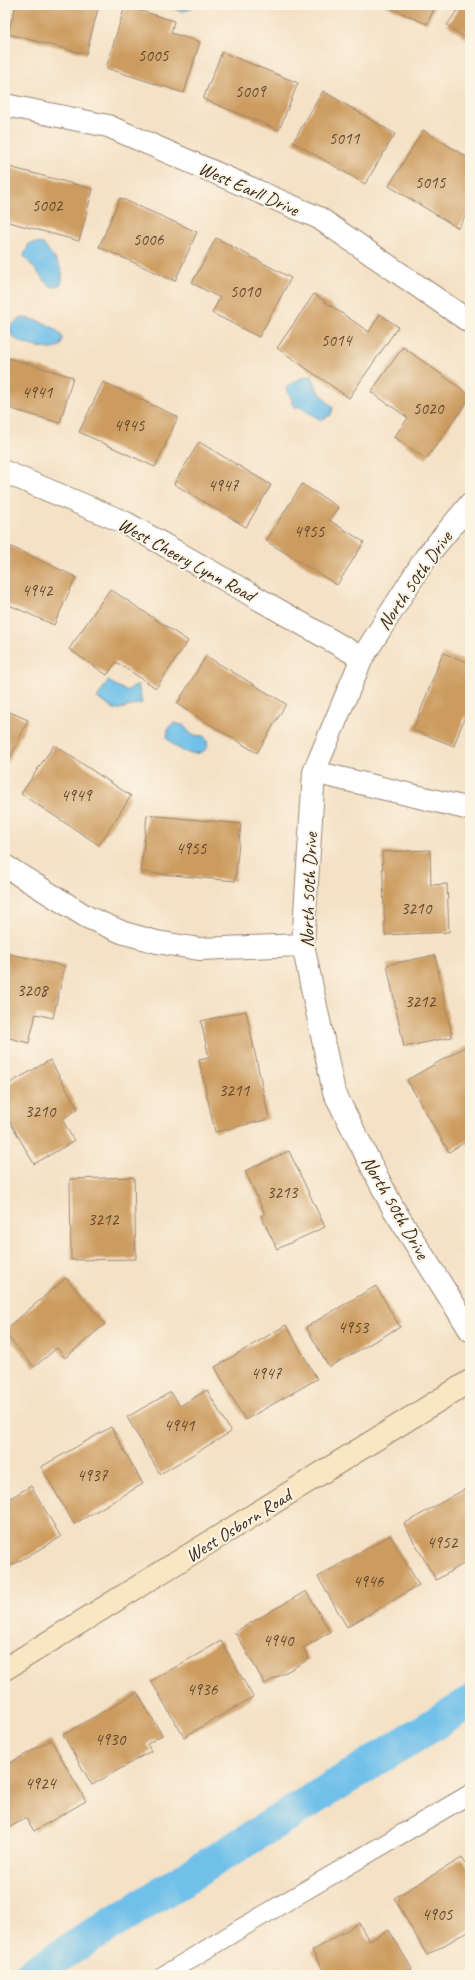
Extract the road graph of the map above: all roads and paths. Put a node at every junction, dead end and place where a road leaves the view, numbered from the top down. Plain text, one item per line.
1 (5, 105) edge
2 (470, 322) edge
3 (5, 472) edge
4 (470, 504) edge
5 (362, 658) junction
6 (314, 772) junction
7 (470, 809) edge
8 (5, 866) edge
9 (303, 945) junction
10 (470, 1330) edge
11 (470, 1381) edge
12 (5, 1669) edge
13 (470, 1794) edge
14 (164, 1975) edge

1 - 2 street, West Earll Drive
3 - 5 street, West Cheery Lynn Road
4 - 5 street, North 50th Drive
5 - 6 street, North 50th Drive
6 - 7 street
6 - 9 street, North 50th Drive
8 - 9 street
9 - 10 street, North 50th Drive
11 - 12 street, West Osborn Road
13 - 14 lane

